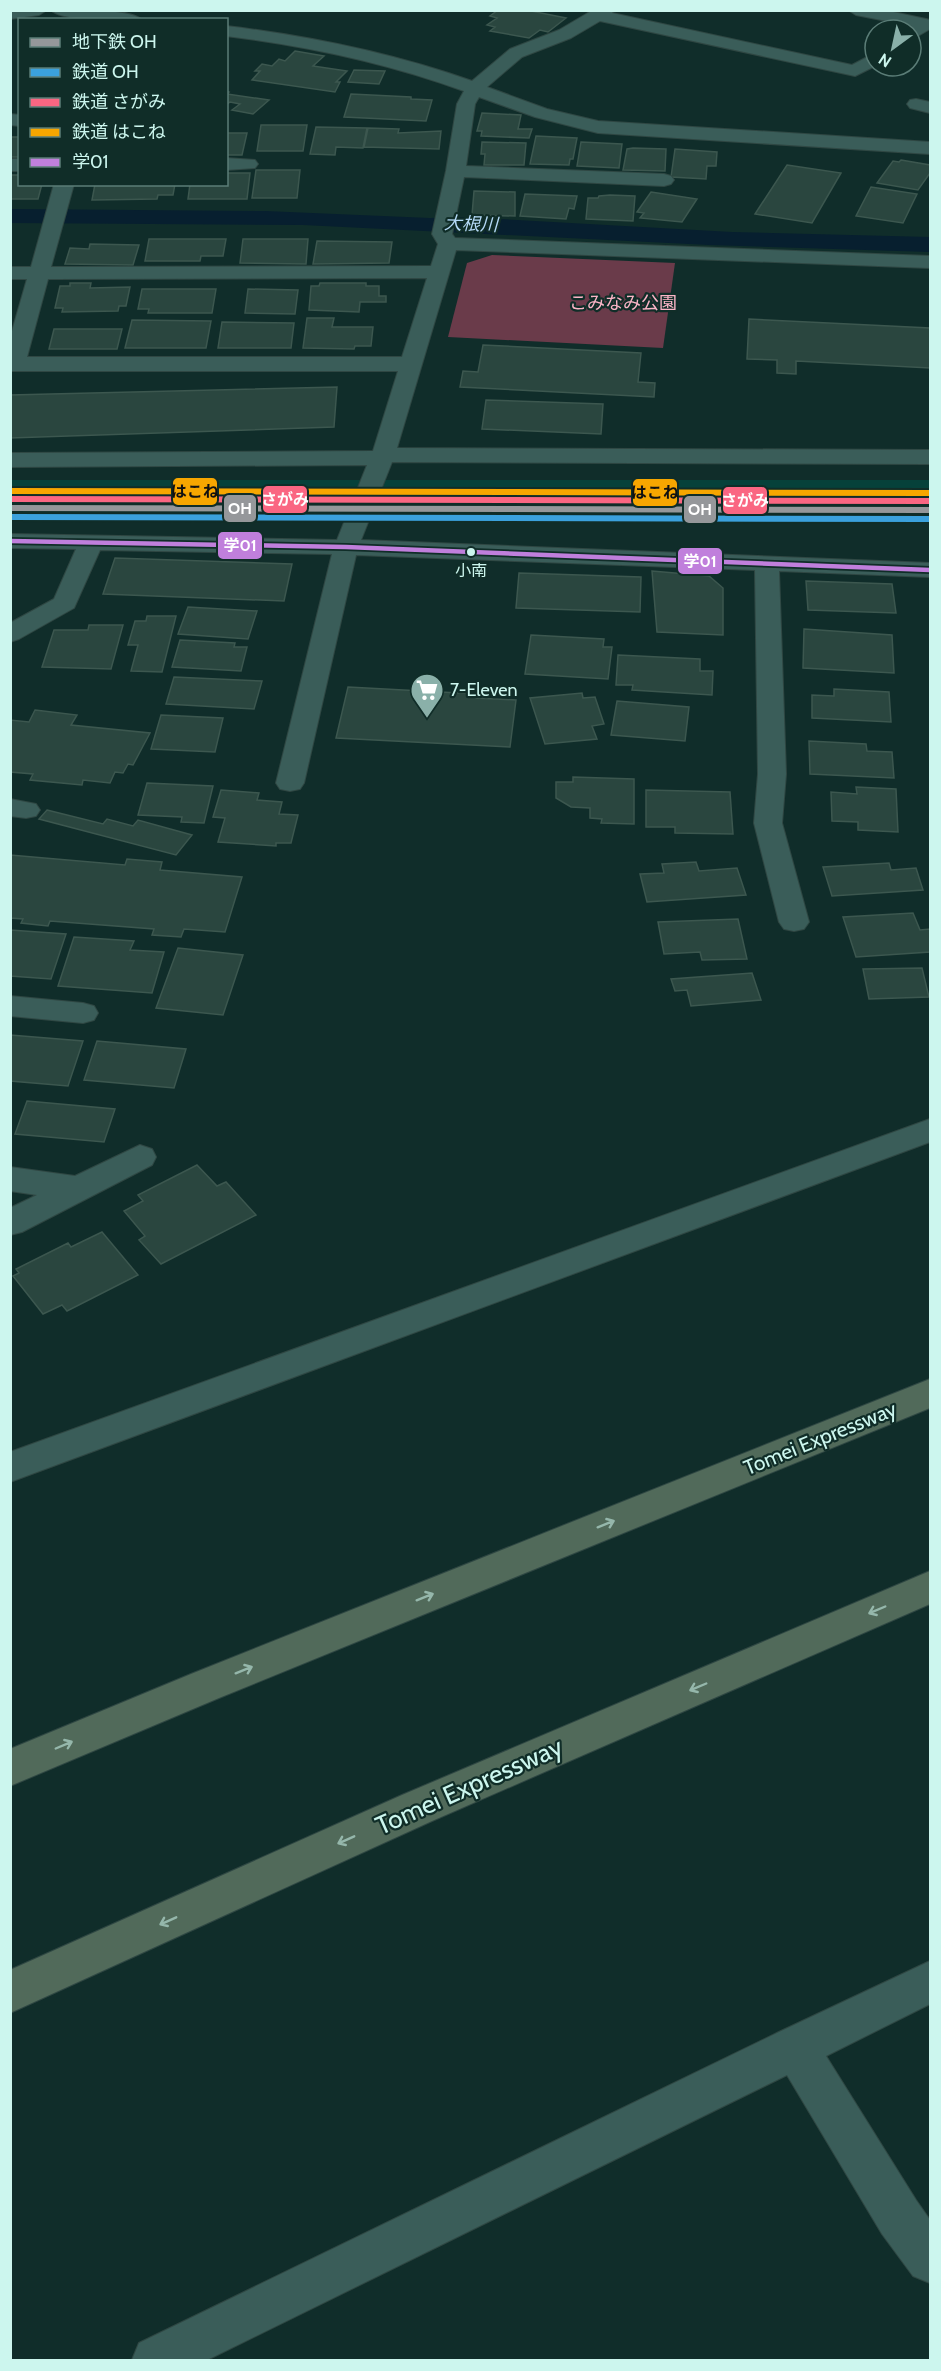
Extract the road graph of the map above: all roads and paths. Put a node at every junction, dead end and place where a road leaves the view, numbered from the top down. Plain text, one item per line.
1 (39, 10) edge
2 (59, 10) edge
3 (856, 10) edge
4 (602, 13) edge
5 (10, 14) edge
6 (119, 18) edge
7 (896, 18) edge
8 (228, 31) edge
9 (863, 66) edge
10 (475, 88) junction
11 (930, 148) edge
12 (228, 164) edge
13 (248, 164) dead end
14 (456, 171) junction
15 (664, 180) dead end
16 (64, 186) edge
17 (445, 239) junction
18 (930, 262) edge
19 (438, 272) junction
20 (10, 273) edge
21 (39, 273) junction
22 (12, 364) edge
23 (412, 364) junction
24 (382, 457) junction
25 (930, 457) edge
26 (10, 460) edge
27 (10, 541) edge
28 (92, 541) junction
29 (346, 547) junction
30 (767, 564) junction
31 (930, 570) edge
32 (10, 634) edge
33 (290, 783) dead end
34 (794, 922) dead end
35 (10, 1006) edge
36 (83, 1013) dead end
37 (930, 1130) edge
38 (140, 1157) dead end
39 (10, 1179) edge
40 (76, 1188) junction
41 (10, 1222) edge
42 (930, 1393) edge
43 (10, 1467) edge
44 (930, 1587) edge
45 (10, 1768) edge
46 (930, 1982) edge
47 (10, 1992) edge
48 (795, 2047) junction
49 (930, 2259) edge
50 (156, 2361) edge

1 - 5 street
2 - 6 street
3 - 7 street
4 - 9 street
4 - 10 street
8 - 10 street
10 - 11 street
10 - 14 street
12 - 13 street
14 - 15 street
14 - 17 street
16 - 21 street
17 - 18 street
17 - 19 street
19 - 21 street
19 - 23 street
20 - 21 street
21 - 22 street
22 - 23 street
23 - 24 street
24 - 25 street
24 - 26 street
24 - 29 street
27 - 28 street
28 - 29 street
28 - 32 street
29 - 30 street
29 - 33 street
30 - 31 street
30 - 34 street
35 - 36 street
37 - 43 street
38 - 40 street
39 - 40 street
40 - 41 street
45 -> 42 highway, Tomei Expressway
44 -> 47 highway, Tomei Expressway
46 - 48 street
48 - 49 street
48 - 50 street

